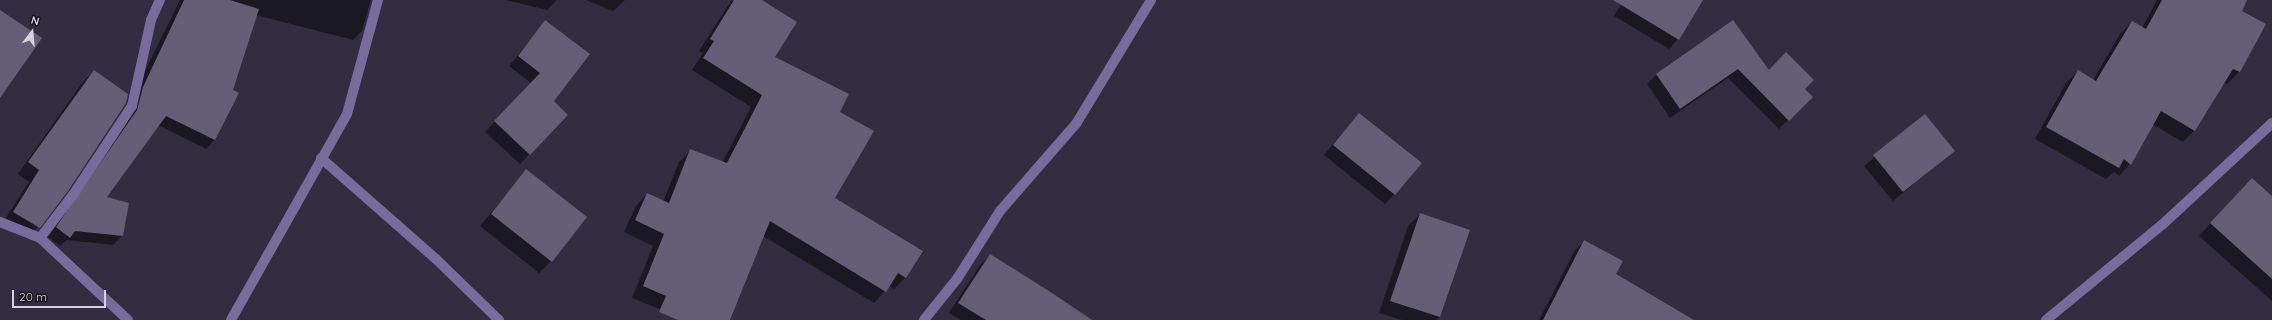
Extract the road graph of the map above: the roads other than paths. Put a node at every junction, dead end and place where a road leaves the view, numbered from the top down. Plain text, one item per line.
1 (160, 0) edge
2 (378, 0) edge
3 (1151, 0) edge
4 (2272, 123) edge
5 (320, 158) junction
6 (0, 222) edge
7 (40, 238) junction
8 (128, 320) edge
9 (231, 320) edge
10 (499, 320) edge
11 (924, 320) edge
12 (2046, 320) edge

1 - 7 street
2 - 5 street
3 - 11 street
4 - 12 street
5 - 9 street
5 - 10 street
6 - 7 street
7 - 8 street

